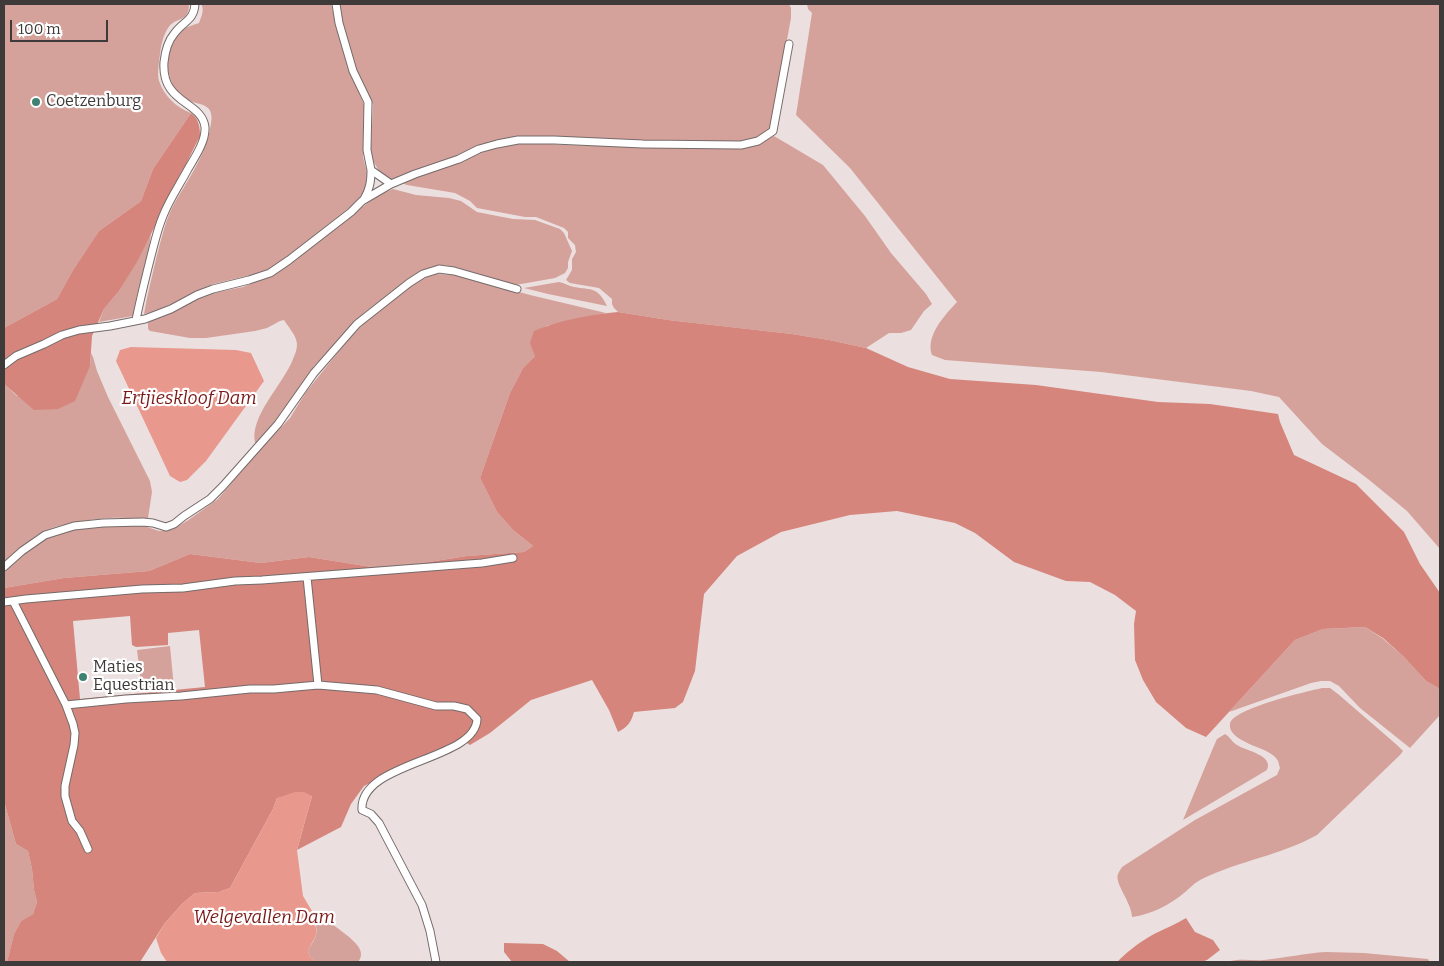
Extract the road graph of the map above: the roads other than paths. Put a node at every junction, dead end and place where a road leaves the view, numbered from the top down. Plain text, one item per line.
1 (195, 4) edge
2 (336, 4) edge
3 (789, 44) dead end
4 (371, 170) junction
5 (390, 184) junction
6 (362, 201) junction
7 (517, 289) dead end
8 (136, 320) junction
9 (4, 365) edge
10 (513, 558) dead end
11 (4, 567) edge
12 (307, 577) junction
13 (13, 601) junction
14 (4, 602) edge
15 (318, 685) junction
16 (66, 705) junction
17 (88, 849) dead end
18 (436, 962) edge

1 - 8 street
2 - 4 street
3 - 5 street
4 - 5 street
4 - 6 street
5 - 6 street
6 - 8 street
7 - 11 street
8 - 9 street
10 - 12 street
12 - 13 street
12 - 15 street
13 - 14 street
13 - 16 street
15 - 16 street
15 - 18 street
16 - 17 street

